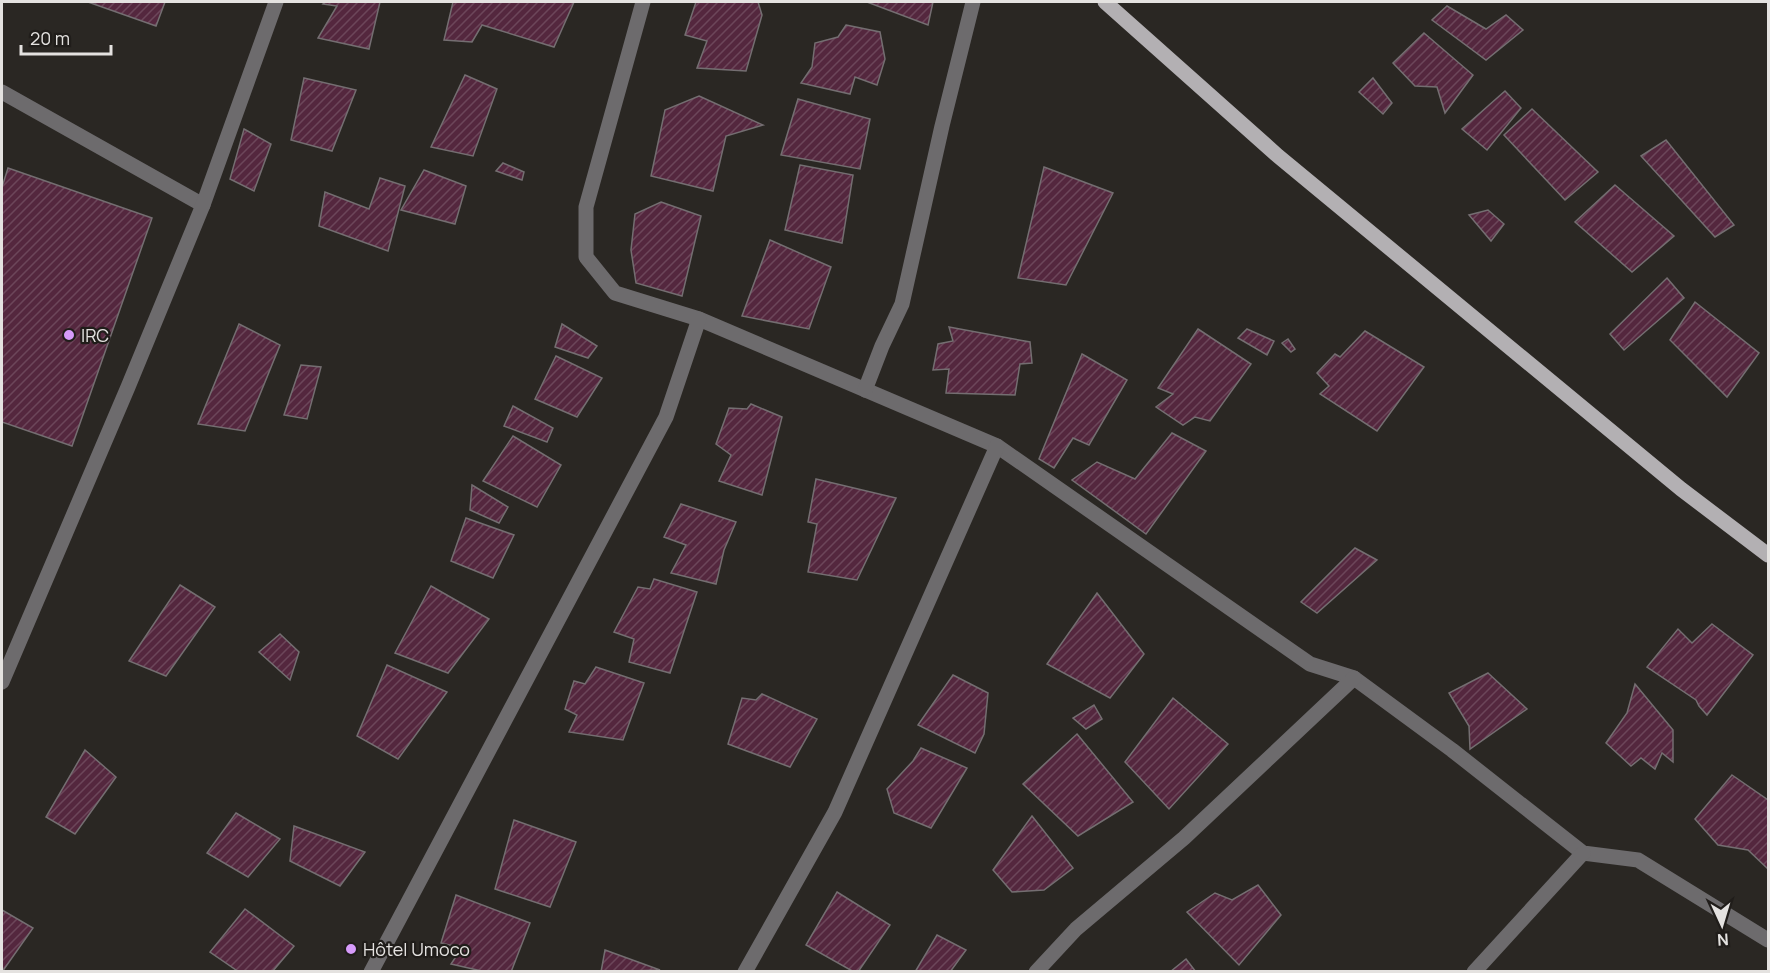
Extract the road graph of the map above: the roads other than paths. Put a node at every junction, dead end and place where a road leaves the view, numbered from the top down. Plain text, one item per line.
1 (276, 2) edge
2 (643, 2) edge
3 (973, 2) edge
4 (1105, 2) edge
5 (2, 92) edge
6 (203, 205) junction
7 (699, 320) junction
8 (865, 390) junction
9 (997, 446) junction
10 (1768, 555) edge
11 (1354, 678) junction
12 (2, 682) edge
13 (1583, 853) junction
14 (1768, 940) edge
15 (371, 972) edge
16 (745, 972) edge
17 (1036, 972) edge
18 (1474, 972) edge

1 - 6 street
2 - 7 street
3 - 8 street
4 - 10 main road
5 - 6 street
6 - 12 street
7 - 8 street
7 - 15 street
8 - 9 street
9 - 11 street
9 - 16 street
11 - 13 street
11 - 17 street
13 - 14 street
13 - 18 street

